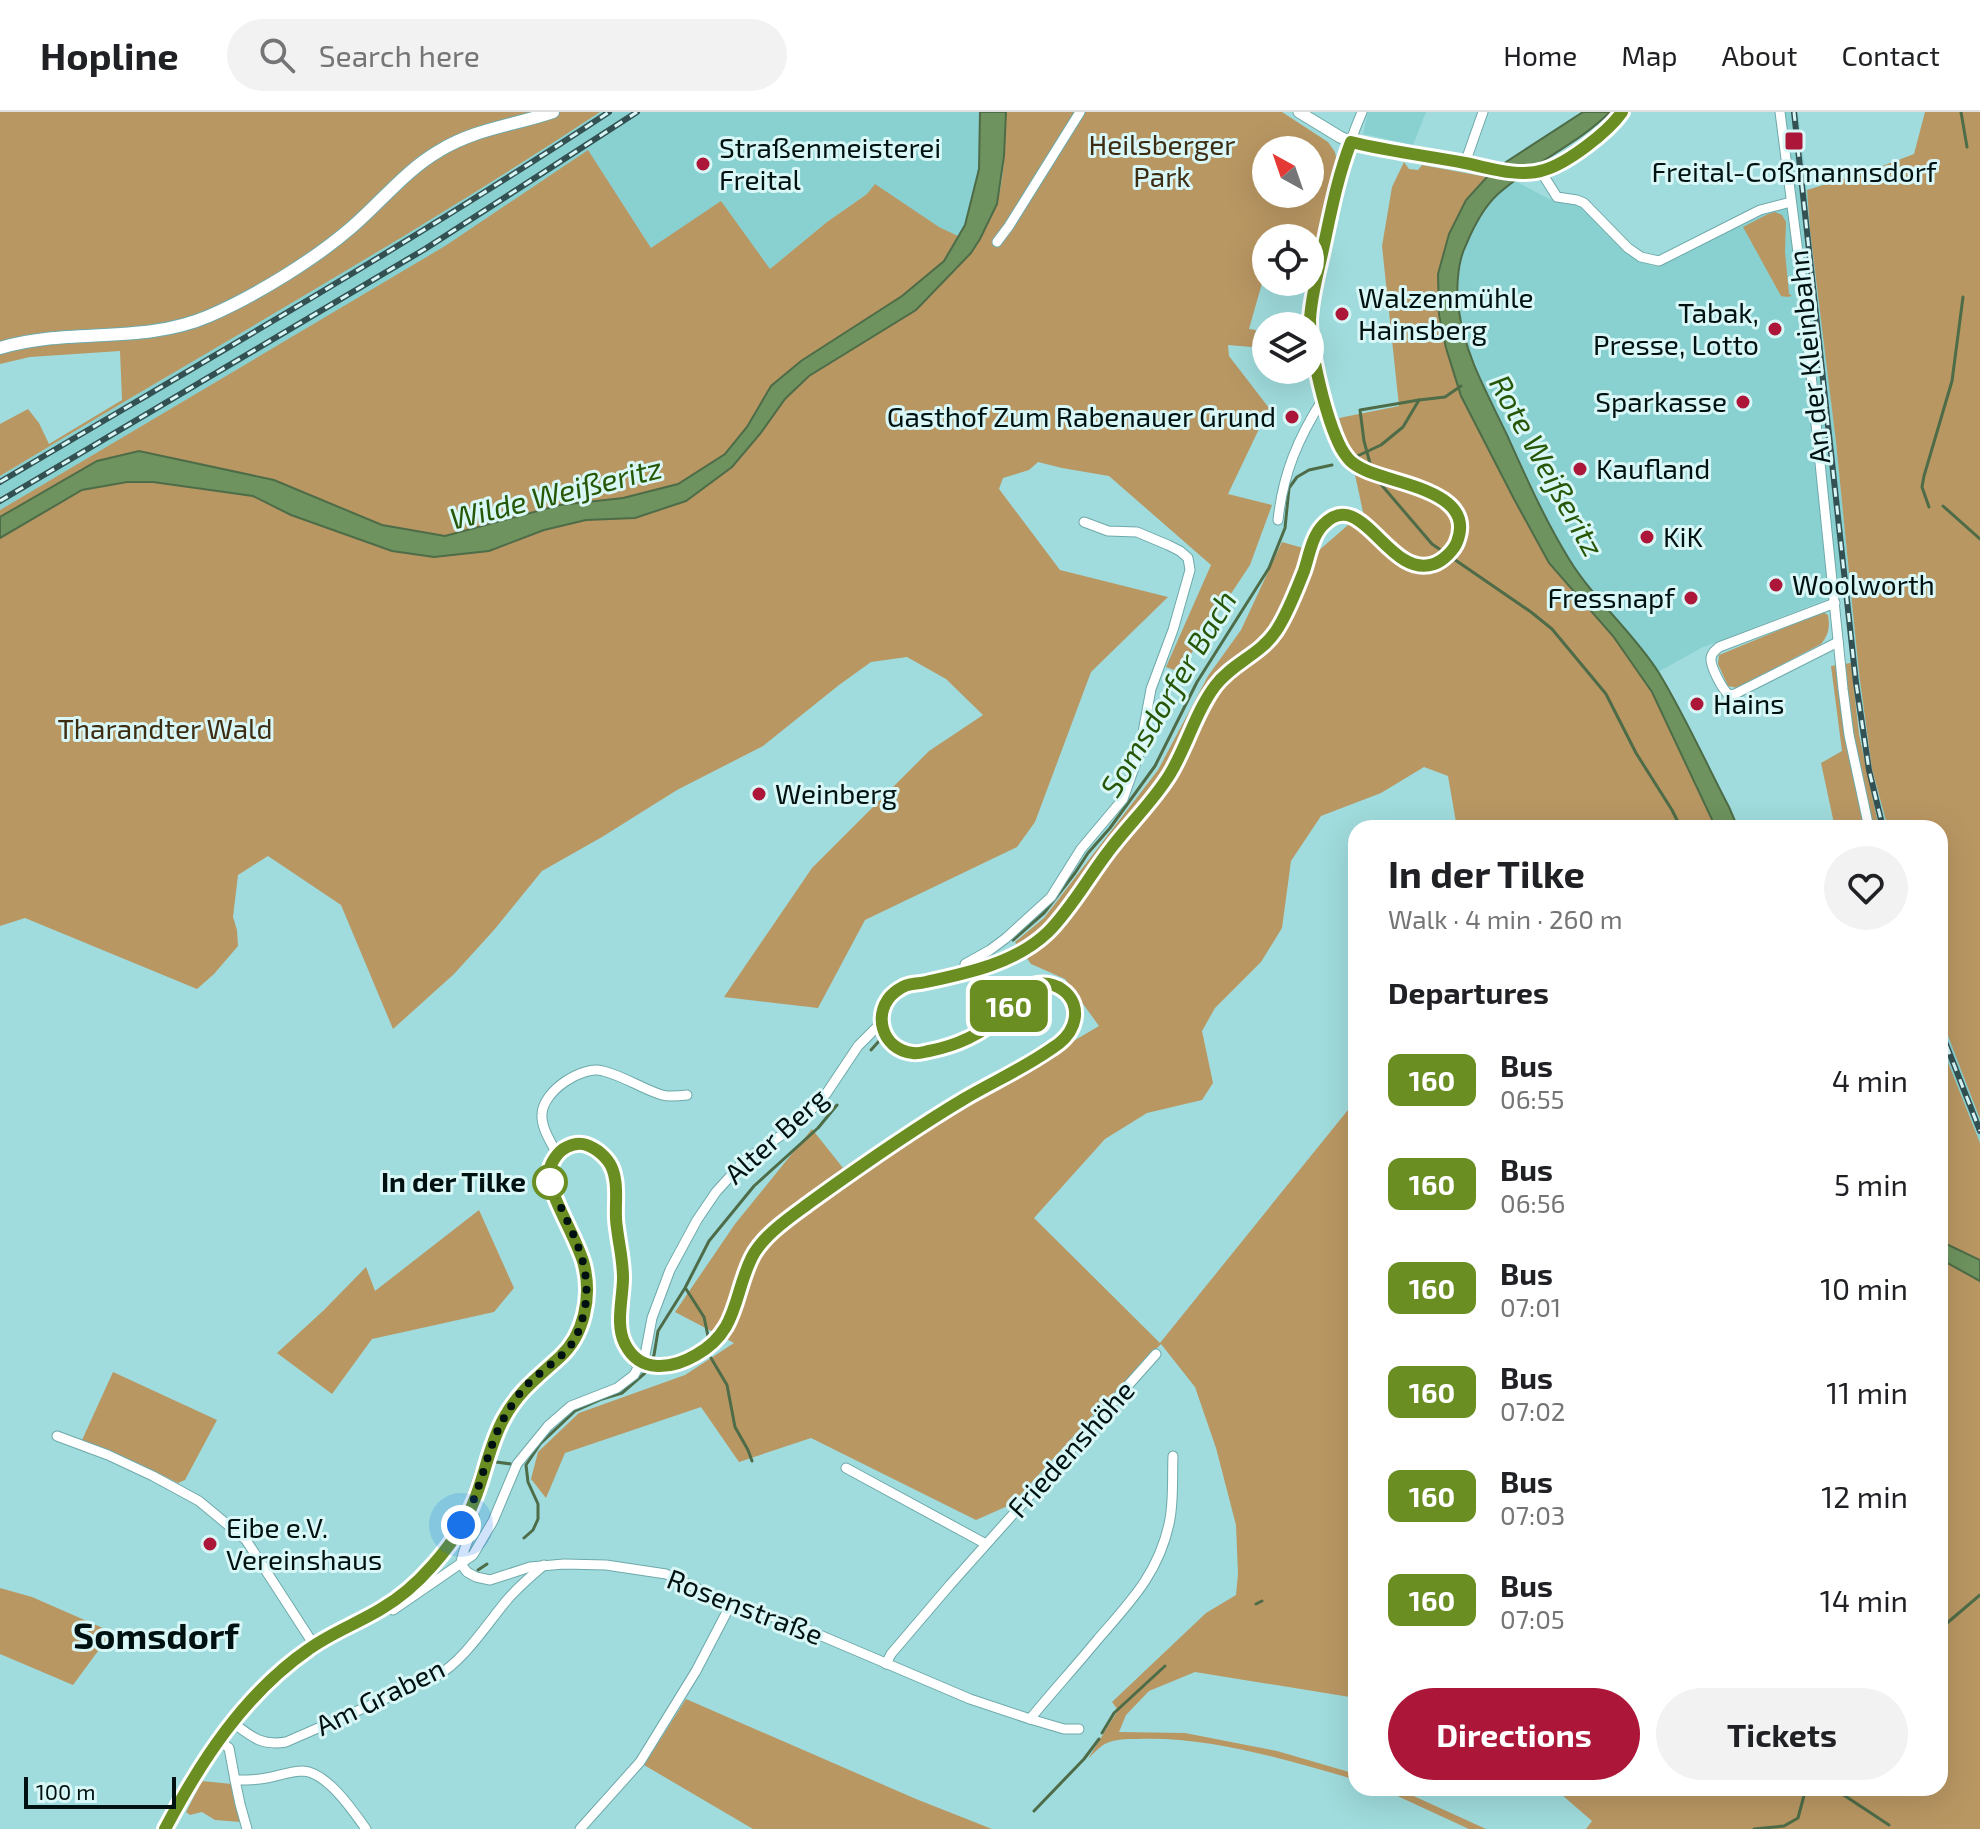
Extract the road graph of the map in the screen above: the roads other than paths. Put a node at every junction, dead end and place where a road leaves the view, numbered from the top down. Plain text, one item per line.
1 (553, 112) edge
2 (1080, 112) edge
3 (1299, 112) edge
4 (1362, 112) edge
5 (1483, 112) edge
6 (1622, 112) edge
7 (1780, 112) edge
8 (1351, 142) junction
9 (1465, 163) junction
10 (1543, 171) junction
11 (1791, 202) junction
12 (997, 242) dead end
13 (0, 348) edge
14 (1323, 399) junction
15 (1278, 520) dead end
16 (1084, 522) dead end
17 (1835, 603) junction
18 (1838, 642) junction
19 (1867, 820) edge
20 (965, 972) junction
21 (881, 1026) junction
22 (687, 1095) dead end
23 (557, 1154) junction
24 (1156, 1354) dead end
25 (647, 1364) junction
26 (57, 1436) dead end
27 (1173, 1456) dead end
28 (846, 1468) dead end
29 (469, 1513) junction
30 (986, 1544) junction
31 (461, 1564) junction
32 (544, 1565) junction
33 (731, 1604) junction
34 (393, 1610) dead end
35 (314, 1645) junction
36 (886, 1664) junction
37 (1030, 1719) junction
38 (232, 1722) junction
39 (1079, 1729) dead end
40 (219, 1741) junction
41 (235, 1780) junction
42 (165, 1829) edge
43 (247, 1829) edge
44 (366, 1829) edge
45 (580, 1829) edge

1 - 13 main road
2 - 12 street
3 - 8 street
4 - 8 street
5 - 9 street
6 - 10 street
7 - 11 street, An der Kleinbahn
8 - 9 street
8 - 14 street
9 - 10 street
10 - 11 street
11 - 17 street, An der Kleinbahn
14 - 15 street
14 - 20 street
16 - 20 street
17 - 18 street, An der Kleinbahn
17 - 18 street
18 - 19 street, An der Kleinbahn
20 - 21 street
21 - 25 street, Alter Berg
21 - 25 street
22 - 23 street
23 - 25 street
23 - 29 street
24 - 30 street, Friedenshöhe
25 - 31 street
26 - 35 street
27 - 37 street
28 - 30 street, Friedenshöhe
29 - 31 street
29 - 35 street
30 - 36 street, Friedenshöhe
31 - 32 street, Rosenstraße
31 - 34 street
32 - 33 street, Rosenstraße
32 - 38 street, Am Graben
33 - 36 street, Rosenstraße
33 - 45 street
35 - 38 street
36 - 37 street, Rosenstraße
37 - 39 street, Rosenstraße
38 - 40 street
40 - 41 street
40 - 42 street
41 - 43 street
41 - 44 street

